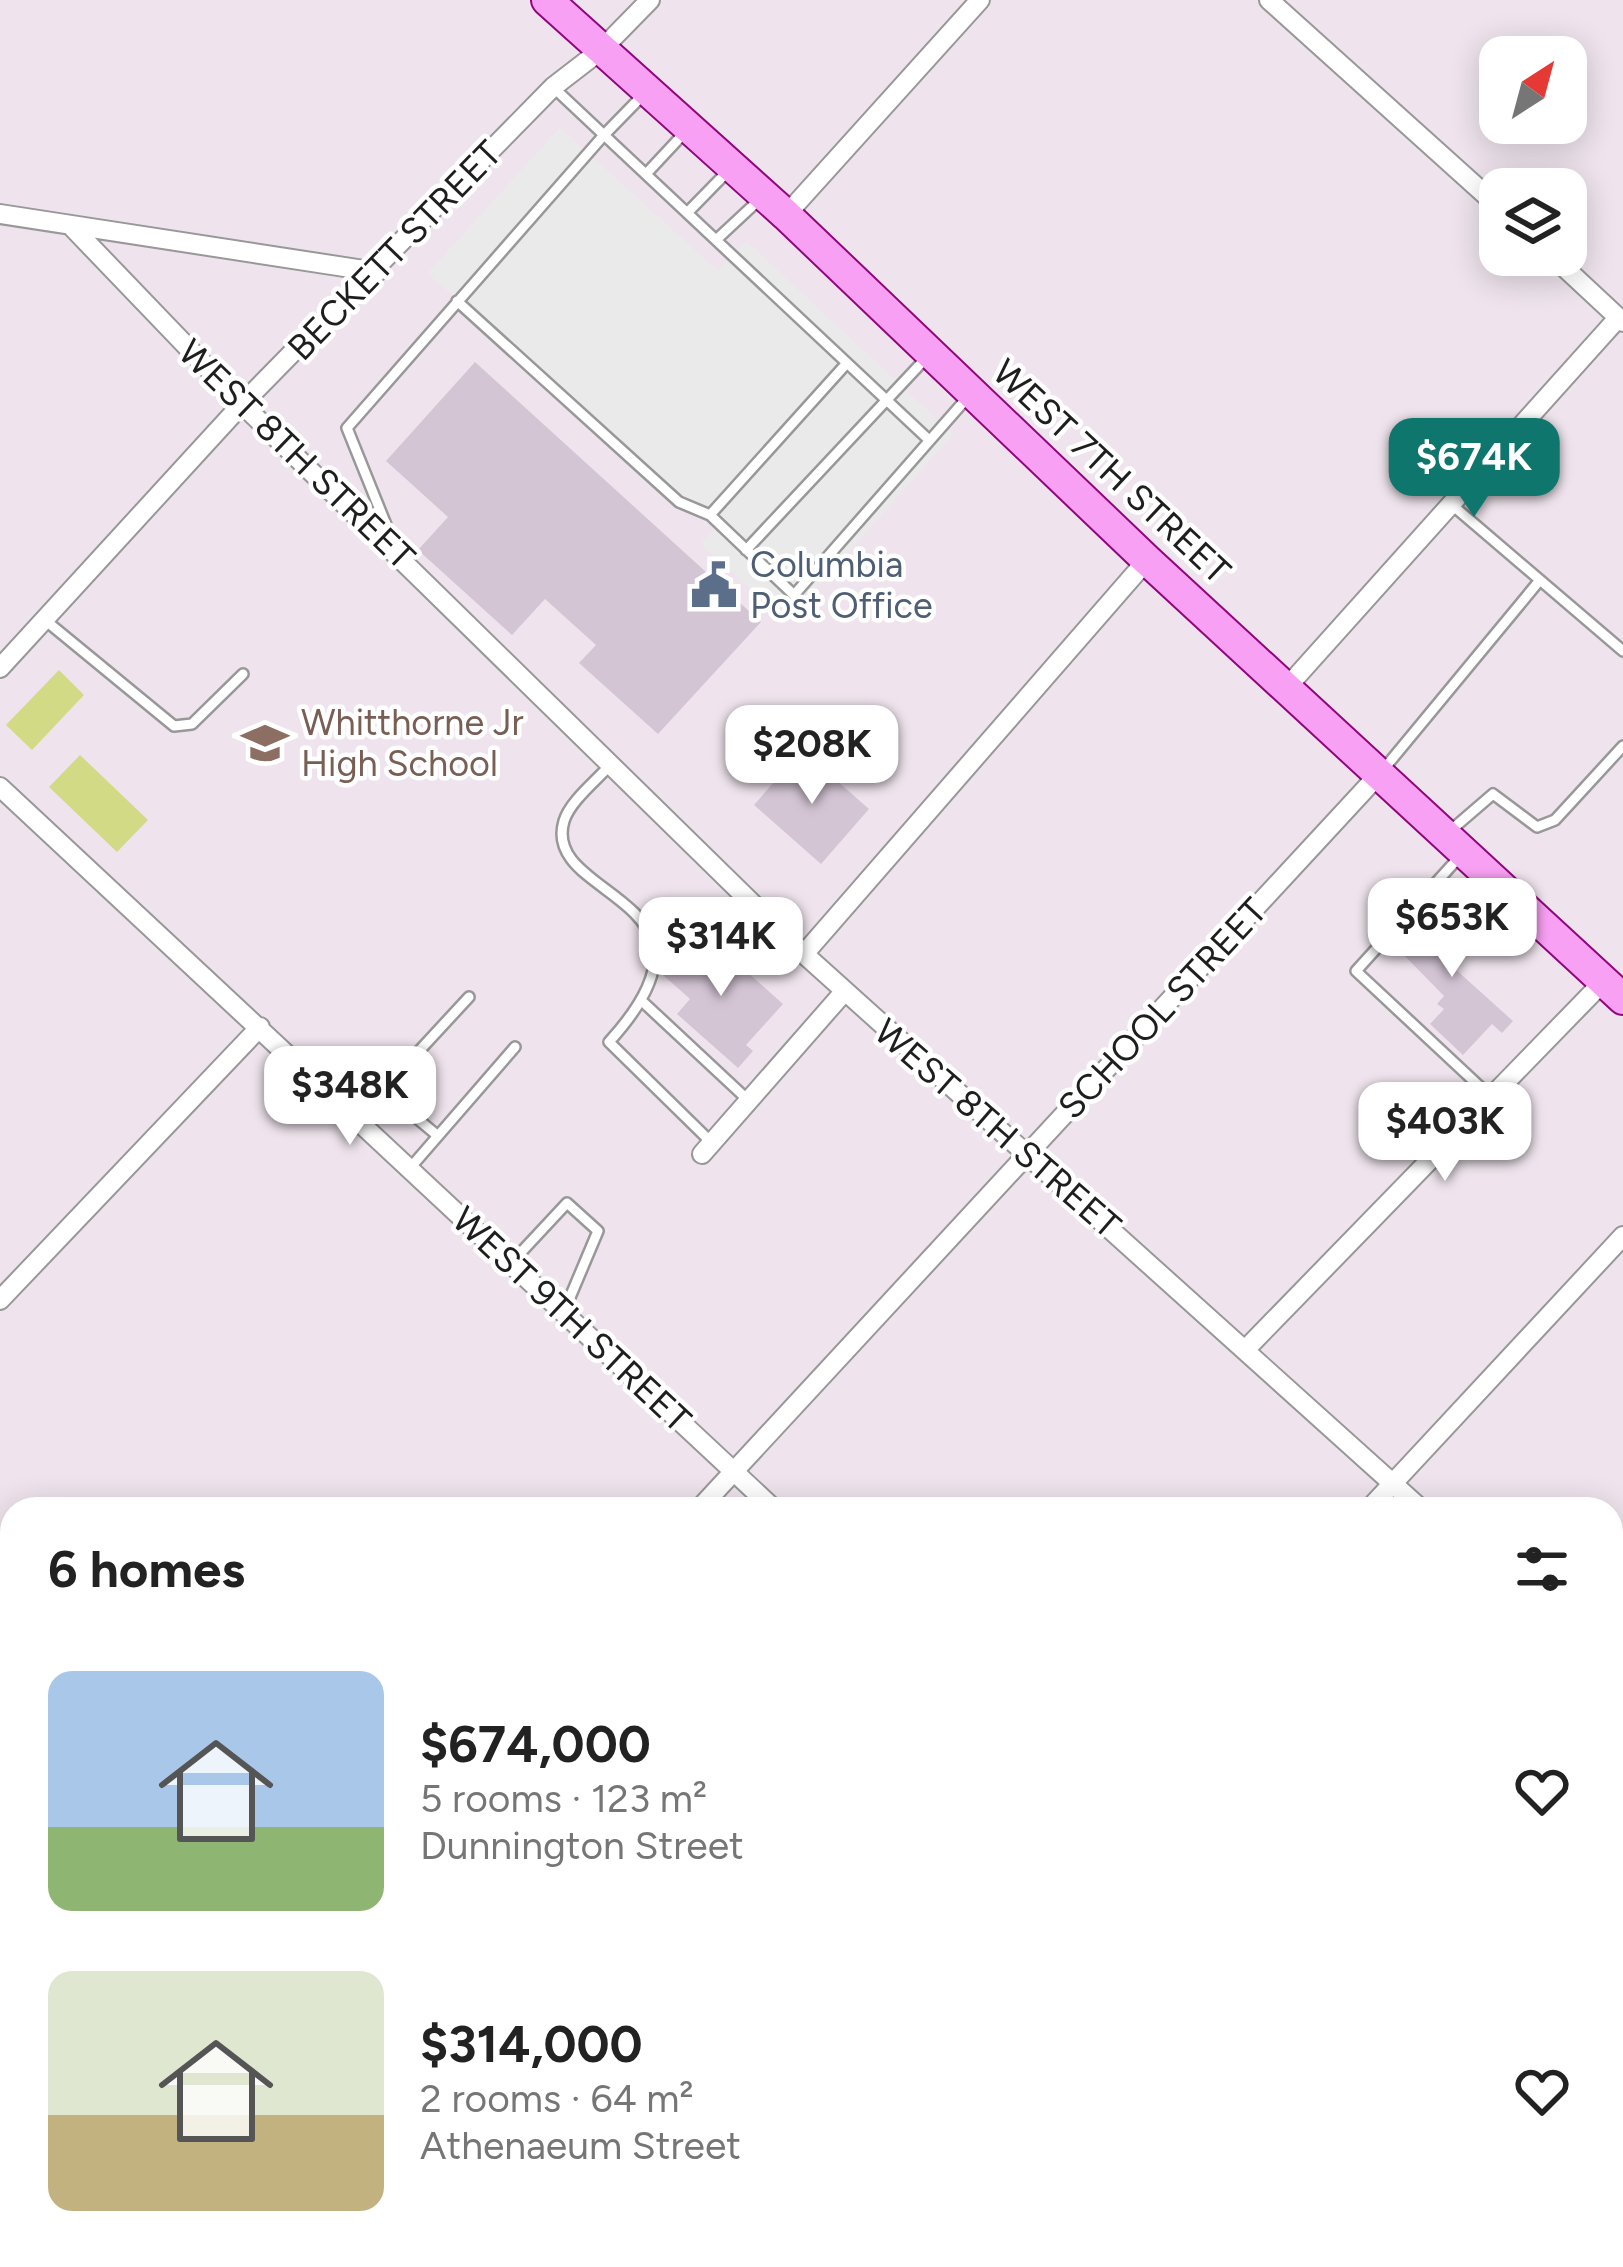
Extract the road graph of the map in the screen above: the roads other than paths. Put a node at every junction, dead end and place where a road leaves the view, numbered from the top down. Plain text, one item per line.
1 (547, 0) edge
2 (650, 0) edge
3 (980, 0) edge
4 (1269, 0) edge
5 (601, 50) junction
6 (553, 87) junction
7 (647, 90) junction
8 (690, 128) junction
9 (604, 135) junction
10 (733, 166) junction
11 (646, 174) junction
12 (1479, 189) edge
13 (775, 205) junction
14 (687, 213) junction
15 (0, 214) edge
16 (73, 228) junction
17 (716, 240) junction
18 (377, 272) junction
19 (1574, 276) edge
20 (457, 301) junction
21 (1621, 320) edge
22 (931, 353) junction
23 (847, 363) junction
24 (972, 393) junction
25 (884, 398) junction
26 (242, 404) junction
27 (928, 439) junction
28 (1451, 504) junction
29 (710, 515) junction
30 (396, 550) junction
31 (746, 550) junction
32 (1147, 560) junction
33 (1540, 580) junction
34 (45, 620) junction
35 (1623, 651) edge
36 (0, 668) edge
37 (243, 674) dead end
38 (1288, 686) junction
39 (1623, 746) edge
40 (611, 764) junction
41 (1381, 772) junction
42 (0, 787) edge
43 (1454, 844) junction
44 (803, 954) junction
45 (1614, 990) edge
46 (844, 992) junction
47 (469, 997) dead end
48 (644, 1003) junction
49 (260, 1027) junction
50 (514, 1047) dead end
51 (1491, 1097) junction
52 (748, 1100) junction
53 (438, 1136) junction
54 (707, 1148) joint
55 (1028, 1154) junction
56 (411, 1167) junction
57 (1623, 1236) edge
58 (512, 1262) junction
59 (0, 1300) edge
60 (563, 1314) junction
61 (1246, 1349) junction
62 (734, 1472) junction
63 (1393, 1484) junction
64 (710, 1497) edge
65 (761, 1497) edge
66 (1381, 1497) edge
67 (1408, 1497) edge

1 - 5 main road, WEST 7TH STREET
2 - 5 street, BECKETT STREET
3 - 13 street
4 - 12 street
5 - 6 street, BECKETT STREET
5 - 7 main road, WEST 7TH STREET
6 - 9 lane
6 - 18 street, BECKETT STREET
7 - 8 main road, WEST 7TH STREET
7 - 9 lane
8 - 10 main road, WEST 7TH STREET
8 - 11 lane
9 - 11 lane
9 - 20 lane
10 - 13 main road, WEST 7TH STREET
10 - 14 lane
11 - 14 lane
13 - 17 lane
13 - 22 main road, WEST 7TH STREET
14 - 17 lane
15 - 16 street
16 - 18 street
16 - 26 street, WEST 8TH STREET
17 - 23 lane
18 - 26 street, BECKETT STREET
19 - 21 street
20 - 29 lane
20 - 30 lane
21 - 28 street
22 - 24 main road, WEST 7TH STREET
22 - 25 lane
23 - 25 lane
23 - 29 lane
24 - 27 lane
24 - 32 main road, WEST 7TH STREET
25 - 27 lane
25 - 31 lane
26 - 30 street, WEST 8TH STREET
26 - 34 street, BECKETT STREET
27 - 31 lane
28 - 33 lane
28 - 38 street
29 - 31 lane
30 - 40 street, WEST 8TH STREET
32 - 38 main road, WEST 7TH STREET
32 - 44 street
33 - 35 lane
33 - 41 lane
34 - 36 street, BECKETT STREET
34 - 37 lane
38 - 41 main road, WEST 7TH STREET
39 - 43 lane
40 - 44 street, WEST 8TH STREET
40 - 48 lane
41 - 43 main road, WEST 7TH STREET
41 - 55 street, SCHOOL STREET
42 - 49 street, WEST 9TH STREET
43 - 45 main road, WEST 7TH STREET
43 - 51 lane
44 - 46 street, WEST 8TH STREET
45 - 51 street
46 - 52 street
46 - 55 street, WEST 8TH STREET
47 - 53 lane
48 - 52 lane
48 - 54 lane
49 - 56 street, WEST 9TH STREET
49 - 59 street
50 - 53 lane
51 - 61 street
52 - 54 street
53 - 56 lane
55 - 61 street, WEST 8TH STREET
55 - 62 street, SCHOOL STREET
56 - 58 street, WEST 9TH STREET
57 - 63 street
58 - 60 street, WEST 9TH STREET
58 - 60 lane
60 - 62 street, WEST 9TH STREET
61 - 63 street, WEST 8TH STREET
62 - 64 street, SCHOOL STREET
62 - 65 street, WEST 9TH STREET
63 - 66 street
63 - 67 street, WEST 8TH STREET

